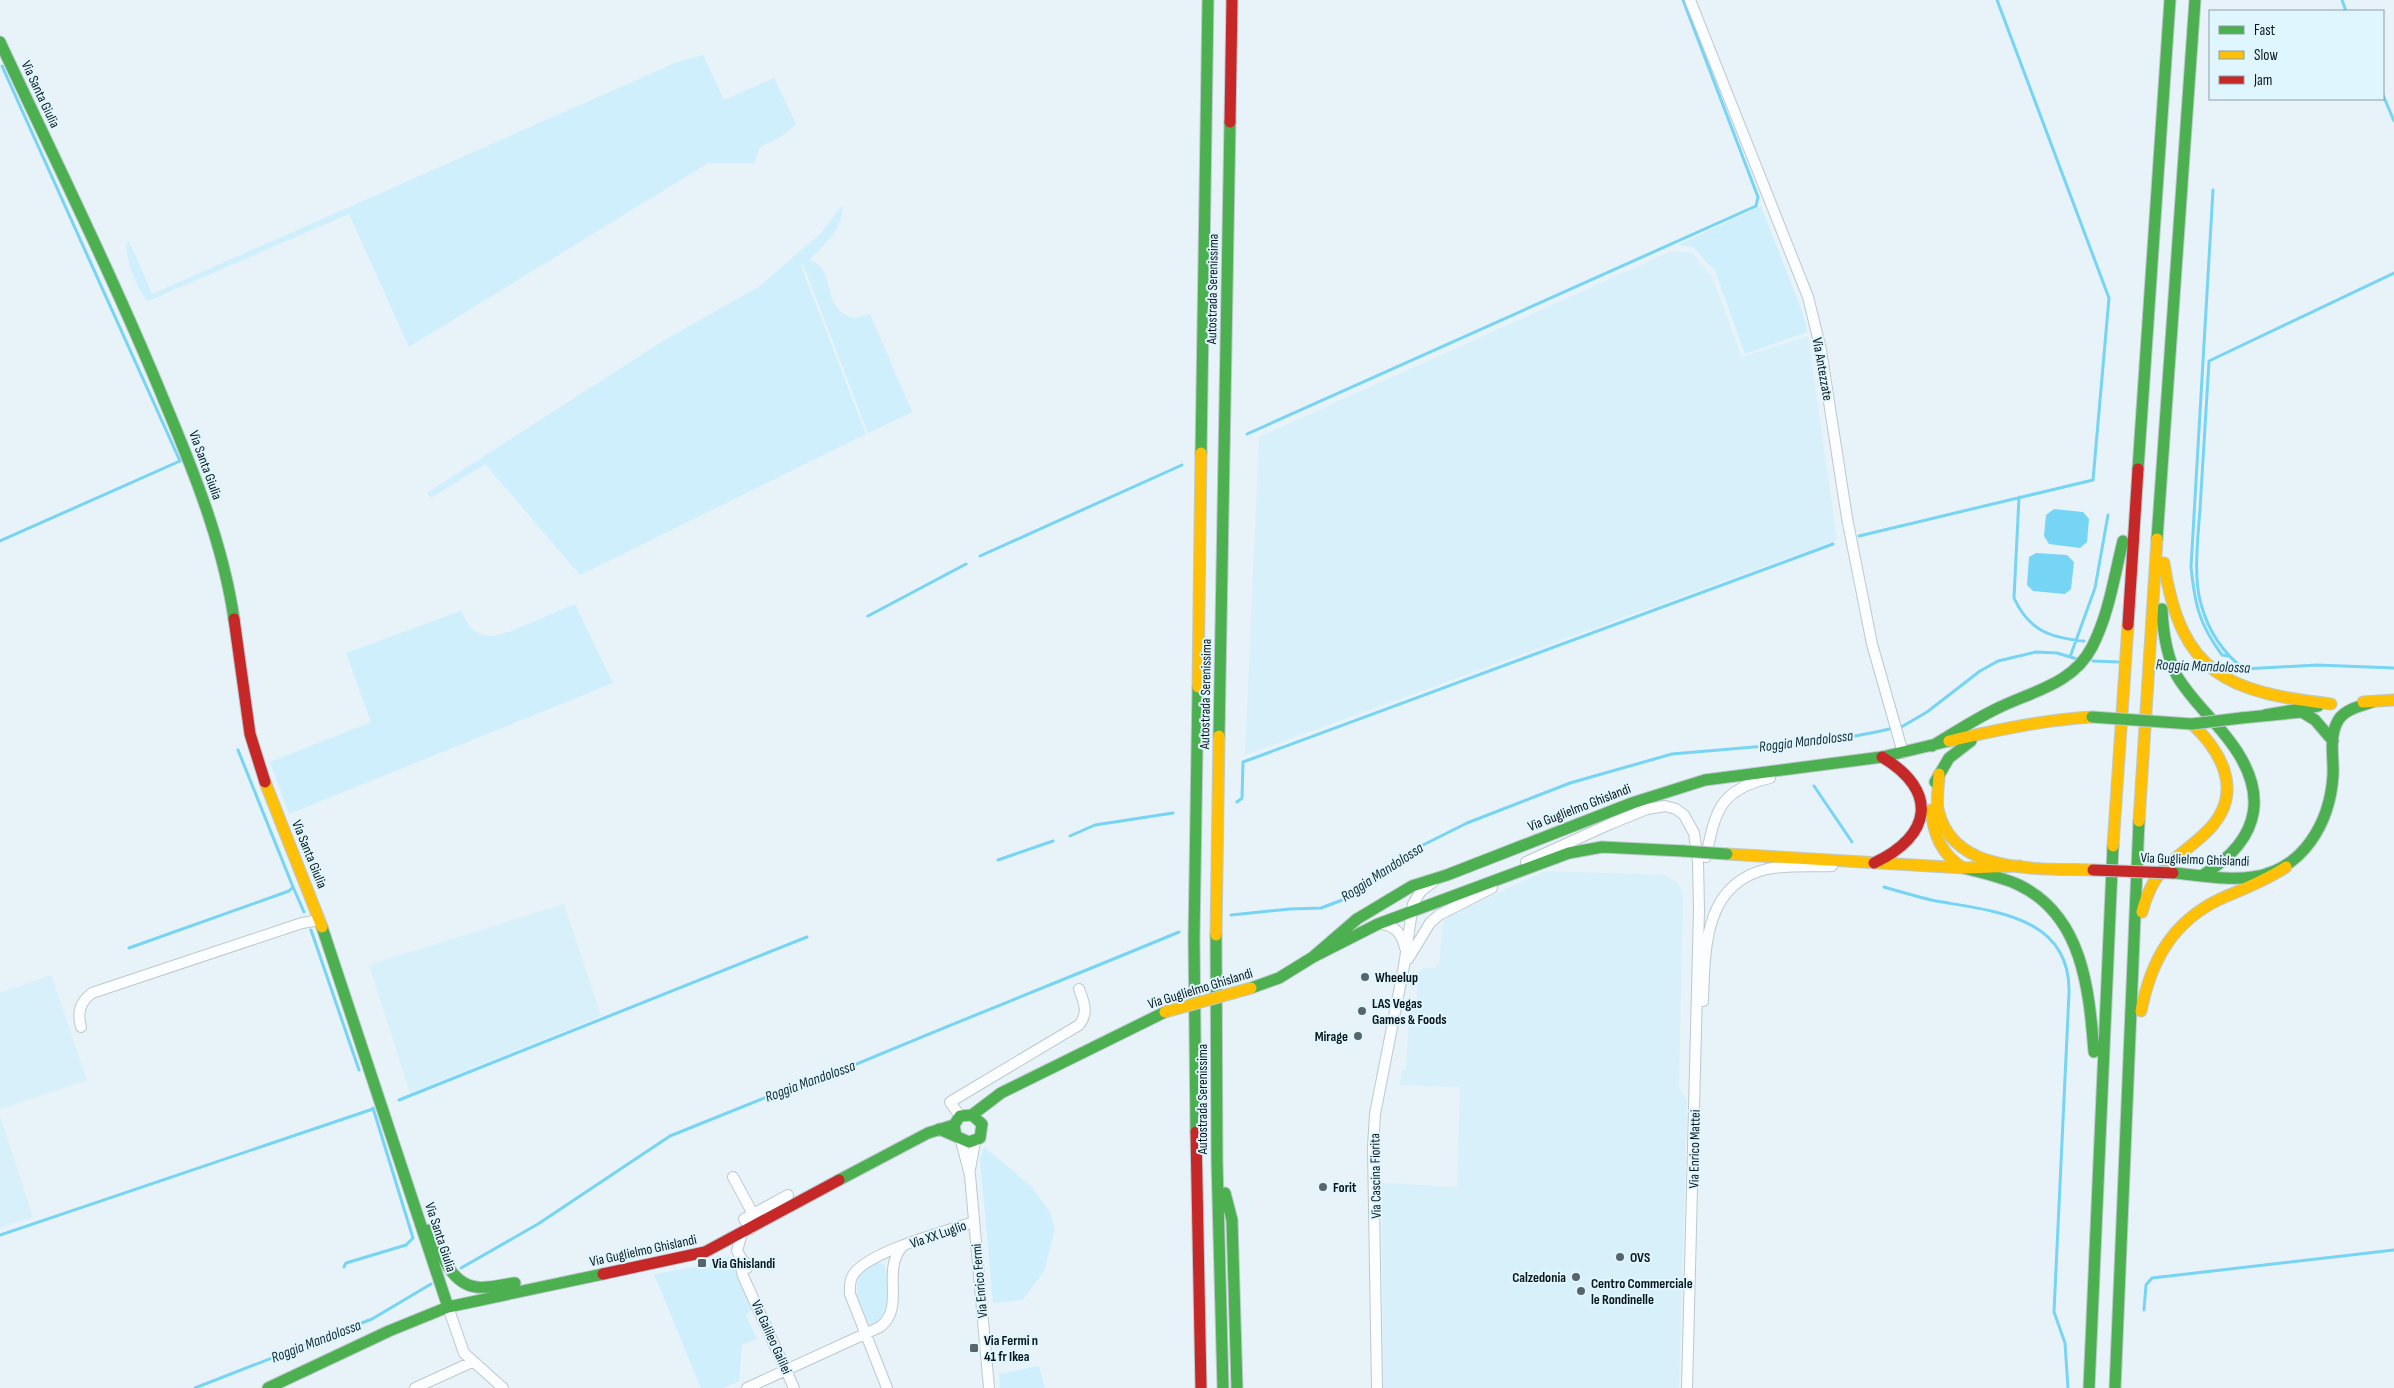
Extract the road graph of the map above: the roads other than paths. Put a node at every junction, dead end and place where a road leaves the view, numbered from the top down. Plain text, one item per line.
1 (1208, 0) edge
2 (1232, 0) edge
3 (1690, 0) edge
4 (2170, 0) edge
5 (2195, 0) edge
6 (0, 42) edge
7 (2135, 501) junction
8 (2159, 517) junction
9 (2394, 700) edge
10 (2372, 702) junction
11 (2331, 704) junction
12 (2265, 715) junction
13 (2192, 724) junction
14 (1990, 732) junction
15 (2333, 741) junction
16 (1932, 746) junction
17 (1903, 753) junction
18 (1882, 757) junction
19 (1834, 762) junction
20 (1939, 774) junction
21 (1553, 859) junction
22 (1868, 863) junction
23 (2020, 866) junction
24 (2286, 867) junction
25 (1964, 868) junction
26 (1447, 875) junction
27 (2203, 876) junction
28 (1495, 880) junction
29 (1421, 891) junction
30 (1431, 905) junction
31 (1699, 910) junction
32 (1412, 914) junction
33 (320, 920) junction
34 (1378, 924) junction
35 (1313, 957) junction
36 (2133, 958) junction
37 (1404, 966) junction
38 (1080, 989) dead end
39 (81, 1027) dead end
40 (1015, 1087) junction
41 (972, 1115) junction
42 (2101, 1118) junction
43 (2126, 1119) junction
44 (982, 1124) junction
45 (958, 1130) junction
46 (974, 1142) junction
47 (1217, 1161) junction
48 (1196, 1164) junction
49 (970, 1175) junction
50 (732, 1177) dead end
51 (788, 1195) dead end
52 (753, 1214) junction
53 (419, 1217) junction
54 (974, 1222) junction
55 (1185, 1225) dead end
56 (746, 1231) junction
57 (902, 1246) junction
58 (875, 1258) junction
59 (1692, 1267) junction
60 (891, 1269) junction
61 (537, 1287) junction
62 (448, 1307) junction
63 (866, 1333) junction
64 (472, 1362) junction
65 (786, 1370) junction
66 (268, 1388) edge
67 (416, 1388) edge
68 (503, 1388) edge
69 (747, 1388) edge
70 (794, 1388) edge
71 (888, 1388) edge
72 (989, 1388) edge
73 (1201, 1388) edge
74 (1223, 1388) edge
75 (1237, 1388) edge
76 (1377, 1388) edge
77 (1687, 1388) edge
78 (2089, 1388) edge
79 (2115, 1388) edge

1 - 48 main road, Autostrada Serenissima
2 - 47 main road, Autostrada Serenissima
3 - 17 street, Via Antezzate
4 - 7 main road
5 - 8 main road
6 - 33 main road, Via Santa Giulia
7 - 16 main road
7 - 42 main road
8 - 11 main road
8 - 27 main road
8 - 36 main road
9 - 10 main road
10 - 11 main road, Via Guglielmo Ghislandi
10 - 15 main road, Via Guglielmo Ghislandi
11 - 12 main road, Via Guglielmo Ghislandi
12 - 13 main road, Via Guglielmo Ghislandi, bridge
12 - 15 main road, Via Guglielmo Ghislandi
13 - 14 main road, Via Guglielmo Ghislandi, bridge
13 - 36 main road
14 - 16 main road, Via Guglielmo Ghislandi
14 - 20 main road, Via Guglielmo Ghislandi
15 - 24 main road, Via Guglielmo Ghislandi
16 - 17 main road, Via Guglielmo Ghislandi
17 - 18 main road, Via Guglielmo Ghislandi
18 - 19 main road, Via Guglielmo Ghislandi
18 - 22 main road
19 - 26 main road, Via Guglielmo Ghislandi
19 - 31 street
20 - 23 main road, Via Guglielmo Ghislandi
20 - 25 main road, Via Guglielmo Ghislandi
21 - 22 main road, Via Guglielmo Ghislandi, bridge
21 - 28 main road, Via Guglielmo Ghislandi
21 - 37 street
22 - 25 main road, Via Guglielmo Ghislandi
22 - 59 street
23 - 25 main road, Via Guglielmo Ghislandi
23 - 27 main road, Via Guglielmo Ghislandi, bridge
24 - 27 main road, Via Guglielmo Ghislandi
24 - 43 main road
25 - 42 main road
26 - 29 street
26 - 35 main road, Via Guglielmo Ghislandi
28 - 30 main road, Via Guglielmo Ghislandi
28 - 31 street
29 - 30 street
29 - 32 street
30 - 32 main road, Via Guglielmo Ghislandi
31 - 59 street, Via Enrico Mattei
32 - 34 main road, Via Guglielmo Ghislandi
32 - 37 street
33 - 39 street
33 - 53 main road, Via Santa Giulia
34 - 35 main road, Via Guglielmo Ghislandi
34 - 37 street
35 - 40 main road, Via Guglielmo Ghislandi, bridge
36 - 43 main road
37 - 76 street, Via Cascina Fiorita
38 - 45 street
40 - 41 main road, Via Guglielmo Ghislandi
40 - 44 main road, Via Guglielmo Ghislandi
41 - 44 main road
41 - 45 main road, Via Guglielmo Ghislandi
42 - 78 main road
43 - 79 main road
44 - 46 main road, Via Guglielmo Ghislandi
45 - 46 main road, Via Guglielmo Ghislandi
45 - 49 street, Via Enrico Fermi
45 - 56 main road, Via Guglielmo Ghislandi
46 - 49 street, Via Enrico Fermi
47 - 74 main road, Autostrada Serenissima
47 - 75 main road
48 - 55 main road
48 - 73 main road, Autostrada Serenissima
49 - 54 street, Via Enrico Fermi
50 - 52 street
51 - 52 street
52 - 56 street
53 - 61 main road, Via Guglielmo Ghislandi
53 - 62 main road, Via Santa Giulia
54 - 57 street, Via XX Luglio
54 - 72 street, Via Enrico Fermi
56 - 61 main road, Via Guglielmo Ghislandi
56 - 65 street, Via Galileo Galilei
57 - 58 street, Via XX Luglio
57 - 60 street, Via XX Luglio
58 - 60 street
58 - 63 street, Via XX Luglio
59 - 77 street, Via Enrico Mattei
60 - 63 street, Via XX Luglio
61 - 62 main road, Via Guglielmo Ghislandi
62 - 64 street
62 - 66 main road, Via Guglielmo Ghislandi
63 - 65 street, Via XX Luglio
63 - 71 street
64 - 67 street
64 - 68 street
65 - 69 street, Via XX Luglio
65 - 70 street, Via Galileo Galilei

